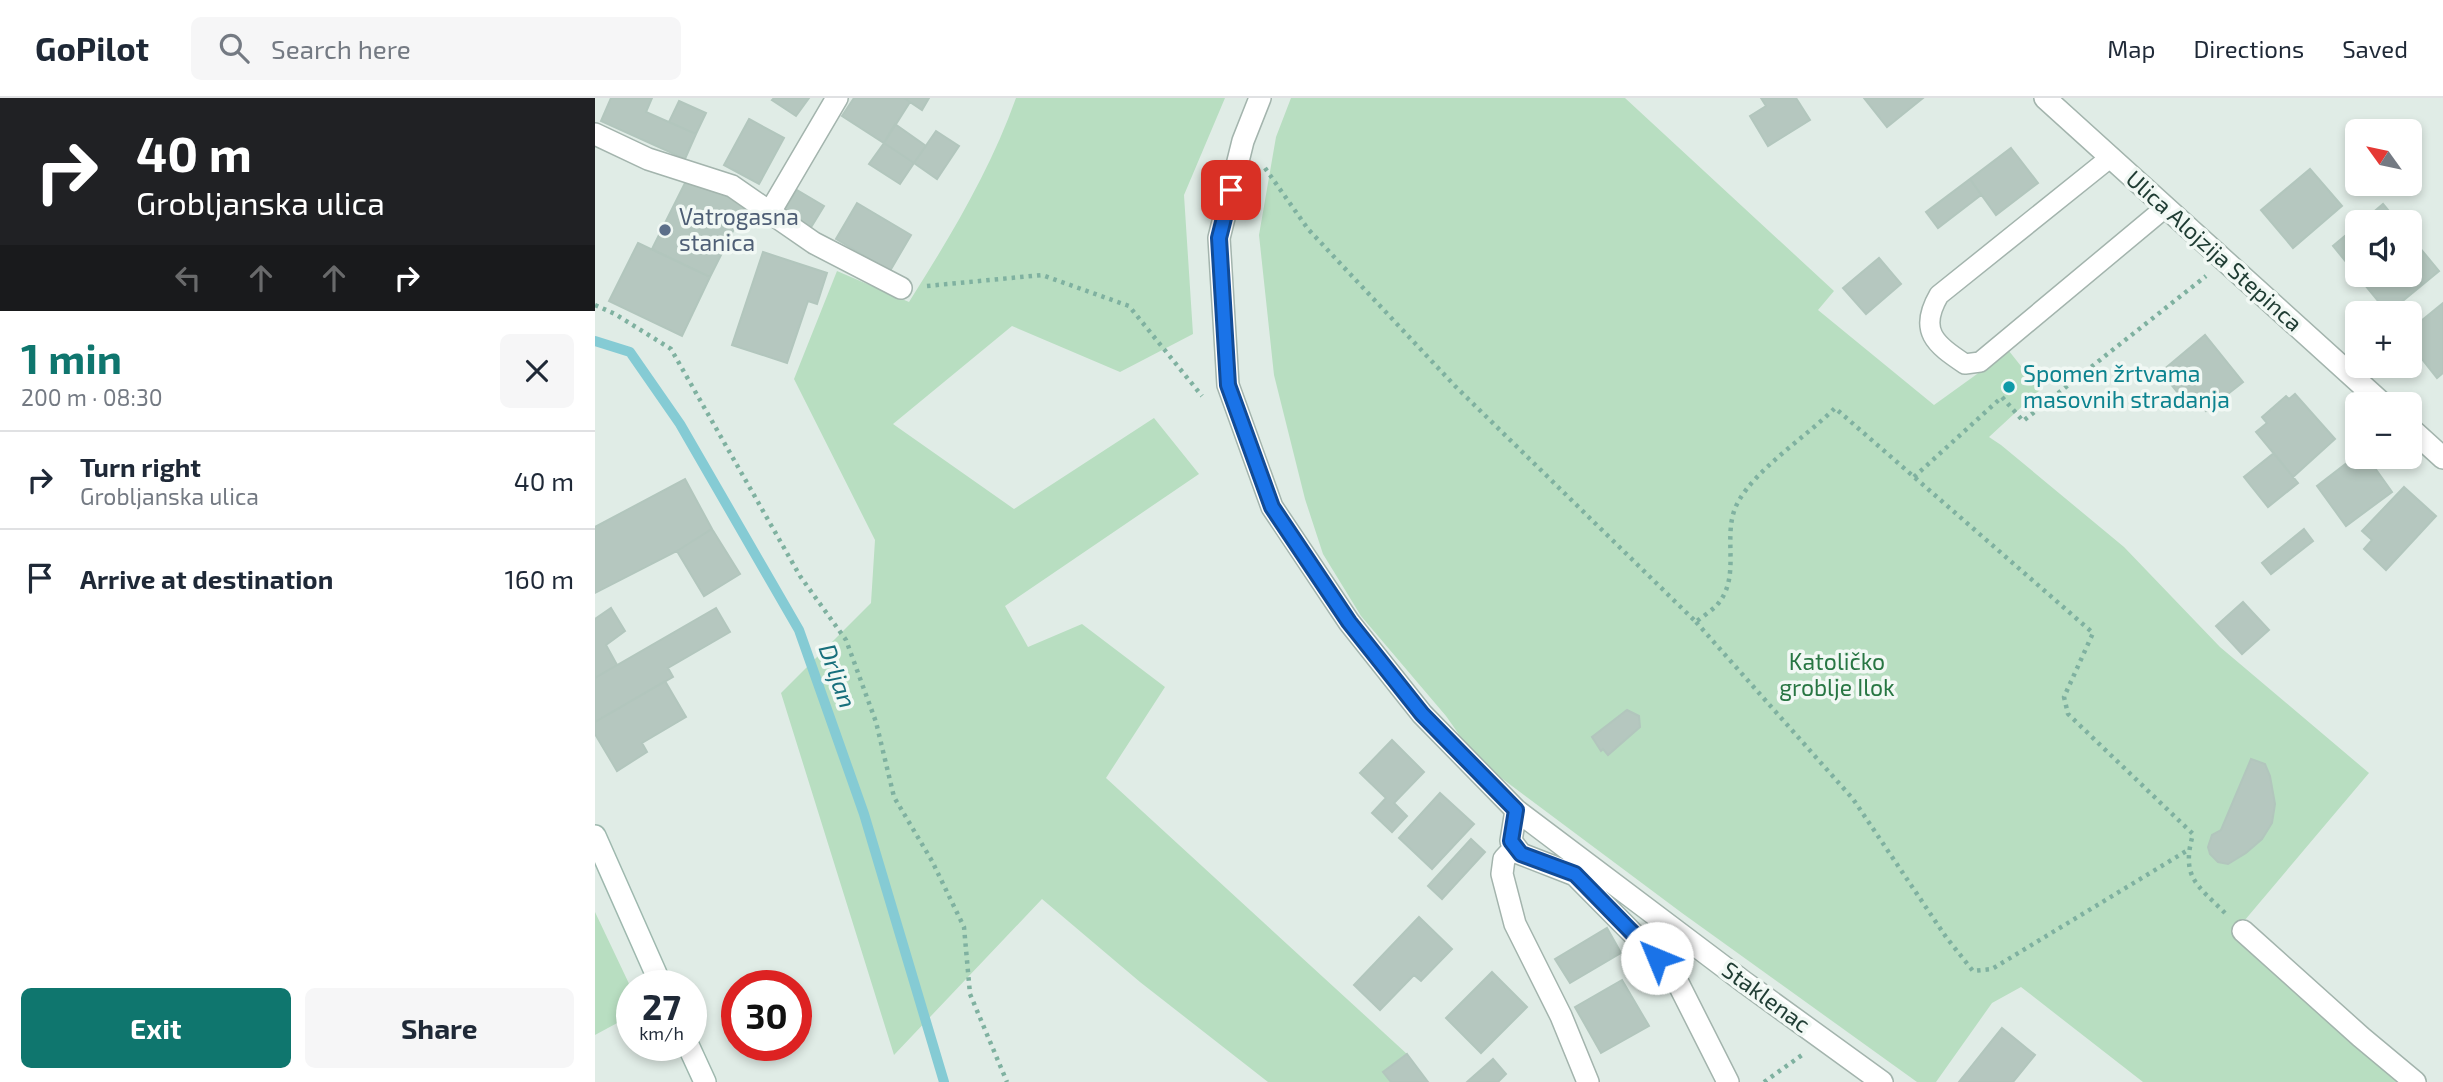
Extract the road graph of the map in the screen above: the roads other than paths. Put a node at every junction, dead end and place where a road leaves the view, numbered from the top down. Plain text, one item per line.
1 (837, 98) edge
2 (1261, 98) edge
3 (2045, 98) edge
4 (595, 134) edge
5 (2111, 157) junction
6 (2166, 207) junction
7 (770, 212) junction
8 (901, 288) road end
9 (2370, 392) edge
10 (2422, 439) edge
11 (2443, 458) edge
12 (1516, 810) junction
13 (595, 836) edge
14 (1515, 847) junction
15 (2243, 931) road end
16 (654, 970) edge
17 (695, 1061) edge
18 (705, 1082) edge
19 (1588, 1082) edge
20 (1728, 1082) edge
21 (1882, 1082) edge
22 (2415, 1082) edge

1 - 7 street
2 - 12 street, Staklenac
3 - 5 street, Ulica Alojzija Stepinca
4 - 7 street
5 - 6 street, Ulica Alojzija Stepinca
5 - 6 lane
6 - 9 street, Ulica Alojzija Stepinca
7 - 8 street
10 - 11 street
12 - 14 street
12 - 21 street, Staklenac
13 - 16 street
14 - 19 street
14 - 20 street
15 - 22 street
17 - 18 street

